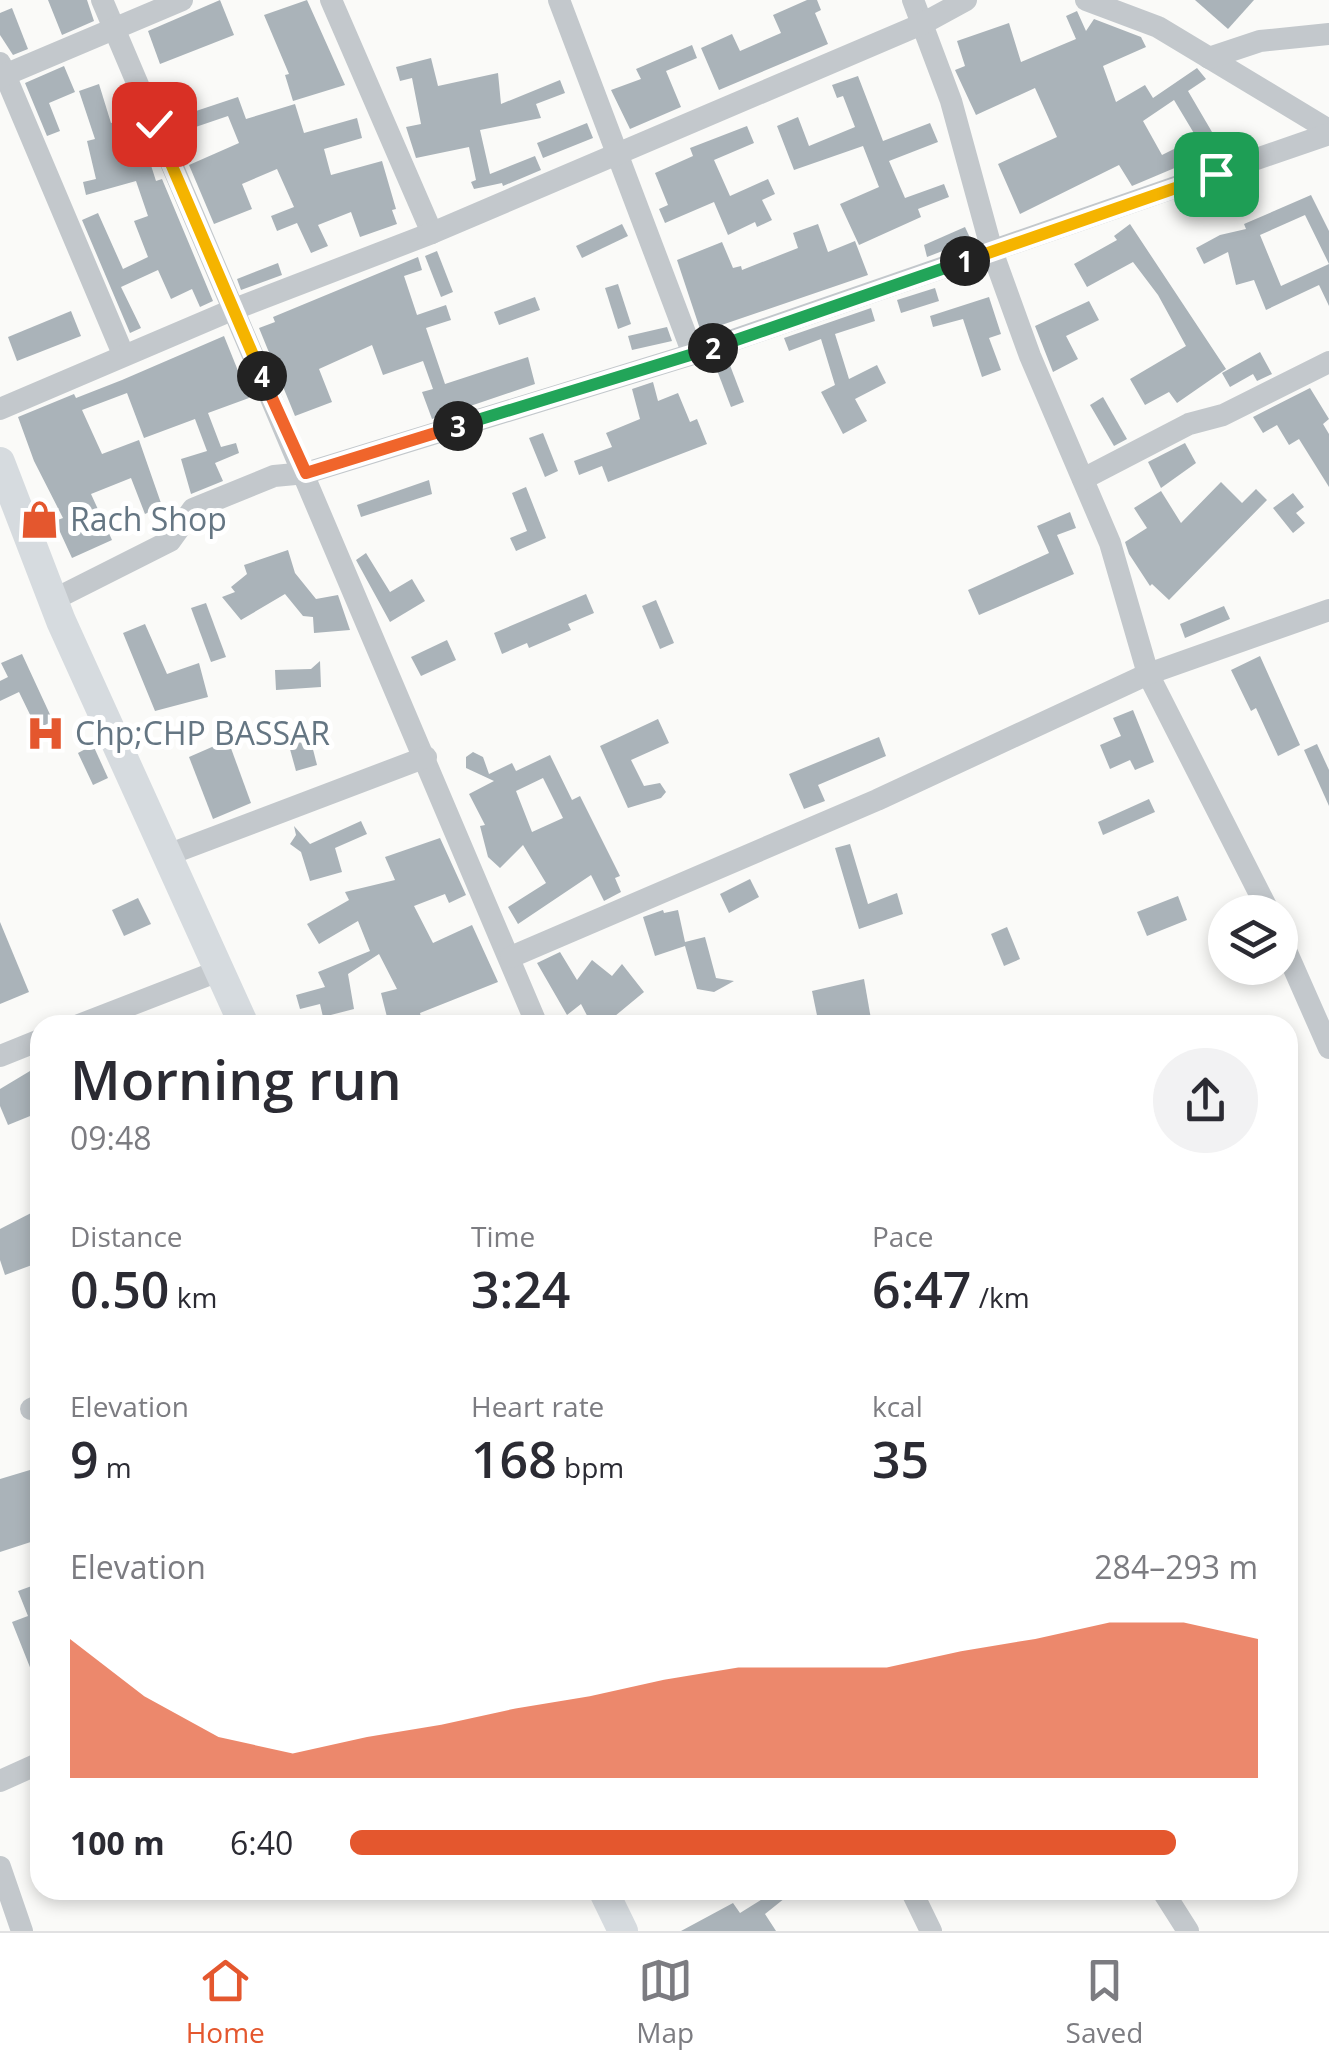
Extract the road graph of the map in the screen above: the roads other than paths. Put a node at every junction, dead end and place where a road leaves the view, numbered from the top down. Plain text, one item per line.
1 (102, 0) edge
2 (182, 0) edge
3 (331, 0) edge
4 (559, 0) edge
5 (913, 0) edge
6 (966, 0) edge
7 (1086, 0) edge
8 (922, 24) junction
9 (114, 30) junction
10 (1329, 34) edge
11 (1209, 58) junction
12 (2, 72) edge
13 (1329, 132) edge
14 (615, 154) junction
15 (432, 233) junction
16 (992, 251) junction
17 (232, 310) junction
18 (124, 354) junction
19 (693, 354) junction
20 (1329, 362) edge
21 (0, 409) edge
22 (0, 462) edge
23 (306, 473) junction
24 (1083, 479) junction
25 (53, 600) junction
26 (1329, 610) edge
27 (1148, 674) junction
28 (426, 757) junction
29 (170, 854) junction
30 (1260, 895) edge
31 (511, 957) junction
32 (221, 970) junction
33 (1298, 978) edge
34 (106, 1015) edge
35 (240, 1015) edge
36 (534, 1015) edge
37 (30, 1044) edge
38 (1329, 1048) edge
39 (0, 1056) edge
40 (30, 1768) edge
41 (0, 1781) edge
42 (0, 1867) edge
43 (607, 1900) edge
44 (916, 1900) edge
45 (1168, 1900) edge
46 (22, 1931) edge
47 (622, 1931) edge
48 (932, 1931) edge
49 (1188, 1931) edge

1 - 9 street
2 - 9 street
3 - 15 street
4 - 14 street
5 - 8 street
6 - 8 street
7 - 11 street
8 - 14 street
8 - 16 street
9 - 12 street
9 - 17 street
10 - 11 street
11 - 13 street
12 - 18 street
13 - 16 street
14 - 15 street
14 - 19 street
15 - 17 street
16 - 19 street
16 - 24 street
17 - 18 street
17 - 23 street
18 - 21 street
19 - 23 street
20 - 24 street
22 - 25 main road
23 - 25 street
23 - 28 street
24 - 27 street
25 - 29 main road
26 - 27 street
27 - 30 street
27 - 31 street
28 - 29 street
28 - 31 street
29 - 32 main road
31 - 36 street
32 - 34 street
32 - 35 main road
33 - 38 street
37 - 39 street
40 - 41 street
42 - 46 street
43 - 47 main road
44 - 48 street
45 - 49 street

